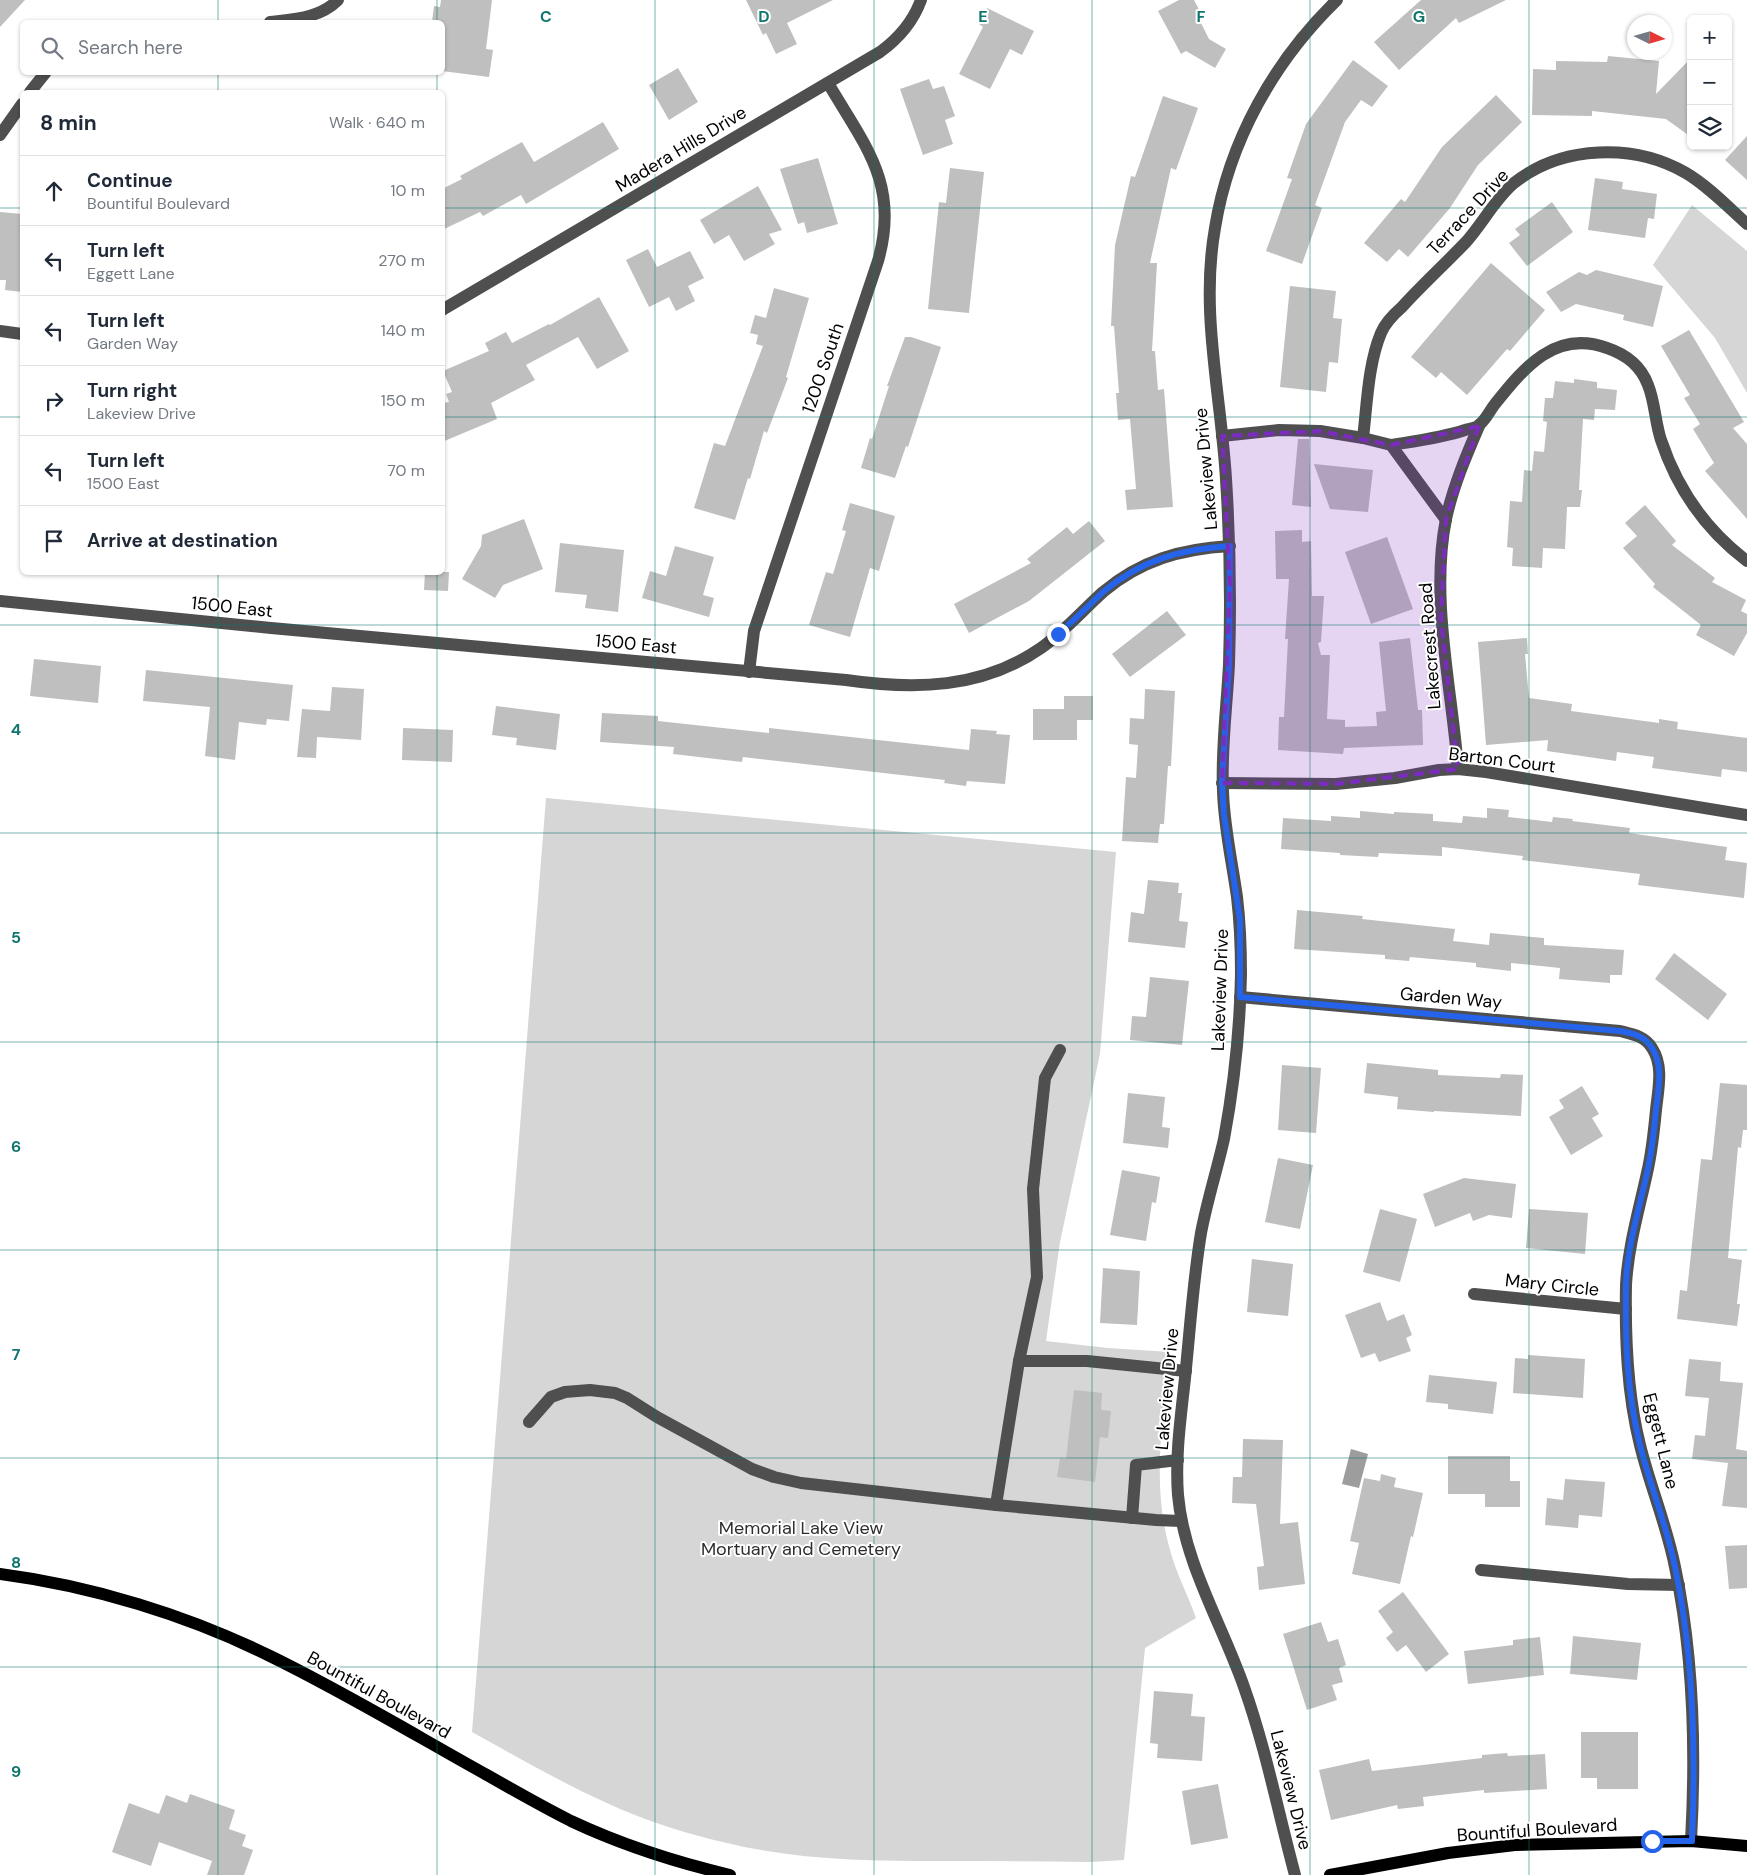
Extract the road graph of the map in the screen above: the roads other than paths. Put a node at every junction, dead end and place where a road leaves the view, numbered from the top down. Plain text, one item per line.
1 (338, 0) edge
2 (921, 0) edge
3 (1337, 0) edge
4 (283, 20) edge
5 (44, 75) edge
6 (828, 83) junction
7 (32, 90) edge
8 (20, 107) edge
9 (0, 135) edge
10 (1747, 224) edge
11 (445, 308) edge
12 (0, 331) edge
13 (20, 334) edge
14 (1479, 426) junction
15 (1222, 436) junction
16 (1364, 438) junction
17 (1391, 445) junction
18 (1446, 520) junction
19 (1230, 546) junction
20 (1747, 561) edge
21 (0, 602) edge
22 (749, 672) junction
23 (1458, 769) junction
24 (1222, 783) junction
25 (1747, 815) edge
26 (1240, 997) junction
27 (1653, 1049) joint
28 (1060, 1050) dead end
29 (1474, 1294) dead end
30 (1626, 1309) junction
31 (1019, 1361) junction
32 (1186, 1371) junction
33 (528, 1422) dead end
34 (1178, 1460) junction
35 (996, 1505) junction
36 (1132, 1518) junction
37 (1181, 1520) junction
38 (1481, 1570) dead end
39 (0, 1574) edge
40 (1679, 1585) junction
41 (1692, 1841) junction
42 (1747, 1846) edge
43 (730, 1875) edge
44 (1295, 1875) edge
45 (1330, 1875) edge

1 - 4 street
2 - 6 street, Madera Hills Drive
3 - 15 street, Lakeview Drive
5 - 7 street
6 - 11 street, Madera Hills Drive
6 - 22 street, 1200 South
8 - 9 street
10 - 16 street, Terrace Drive
12 - 13 street
14 - 17 street
14 - 18 street, Lakecrest Road
14 - 20 street, Lakecrest Road
15 - 16 street
15 - 19 street, Lakeview Drive
16 - 17 street
17 - 18 street
18 - 23 street, Lakecrest Road
19 - 22 street, 1500 East
19 - 24 street, Lakeview Drive
21 - 22 street, 1500 East
23 - 24 street, Barton Court
23 - 25 street, Barton Court
24 - 26 street, Lakeview Drive
26 - 27 street, Garden Way
26 - 32 street, Lakeview Drive
27 - 30 street, Eggett Lane
28 - 31 street
29 - 30 street, Mary Circle
30 - 40 street, Eggett Lane
31 - 32 street
31 - 35 street
32 - 34 street, Lakeview Drive
33 - 35 street
34 - 36 street
34 - 37 street, Lakeview Drive
35 - 36 street
36 - 37 street
37 - 44 street, Lakeview Drive
38 - 40 street
39 - 43 main road, Bountiful Boulevard
40 - 41 street, Eggett Lane
41 - 42 main road, Bountiful Boulevard
41 - 45 main road, Bountiful Boulevard

